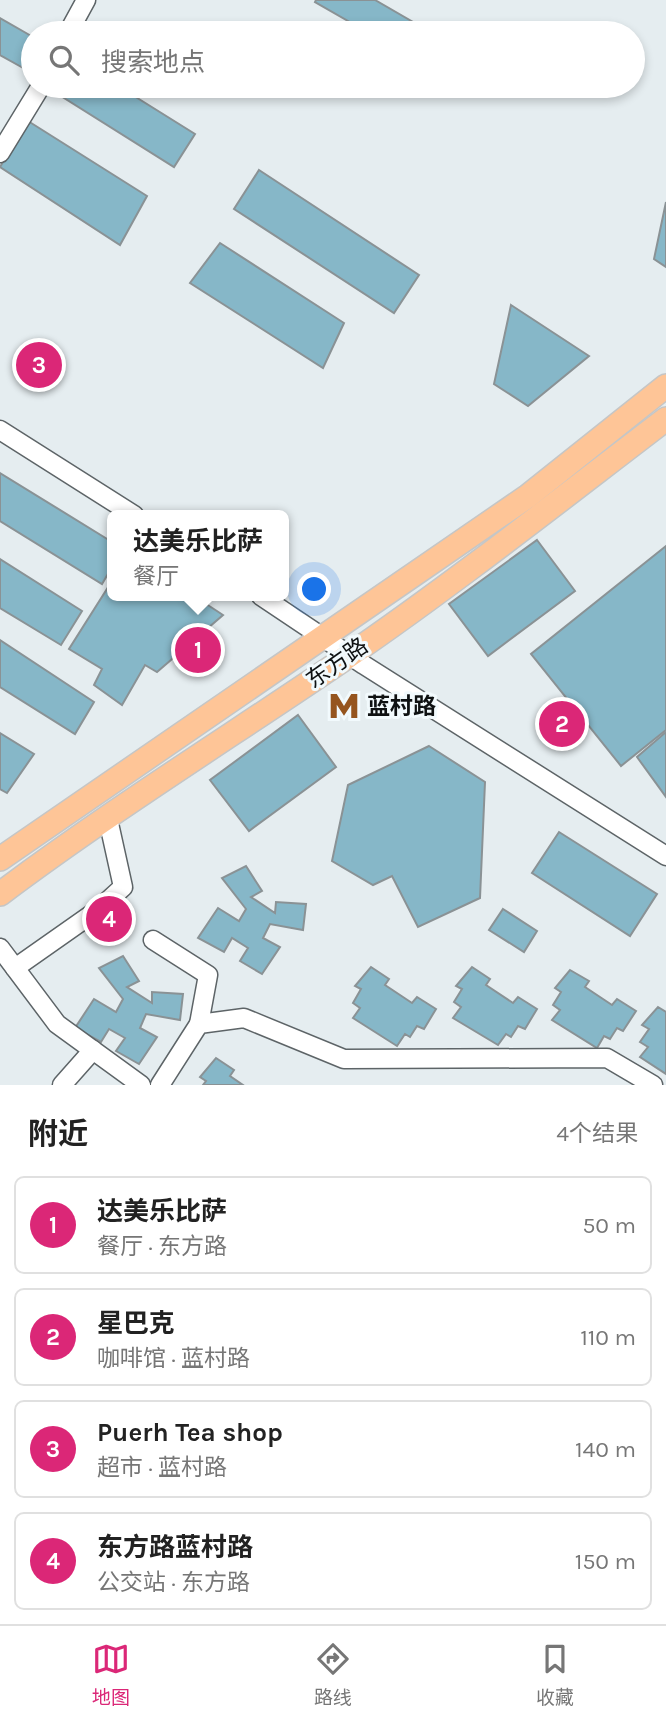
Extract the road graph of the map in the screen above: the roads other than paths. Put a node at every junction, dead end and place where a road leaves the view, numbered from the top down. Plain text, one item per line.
1 (86, 0) edge
2 (75, 21) edge
3 (34, 98) edge
4 (0, 153) edge
5 (666, 386) edge
6 (666, 419) edge
7 (0, 430) edge
8 (126, 510) edge
9 (269, 601) edge
10 (324, 637) junction
11 (350, 655) junction
12 (108, 819) junction
13 (666, 856) edge
14 (0, 859) edge
15 (0, 894) edge
16 (153, 940) dead end
17 (0, 948) edge
18 (15, 968) junction
19 (199, 1024) junction
20 (93, 1050) junction
21 (62, 1085) edge
22 (141, 1085) edge
23 (160, 1085) edge
24 (653, 1085) edge

1 - 2 street
3 - 4 street
5 - 10 main road, 东方路
6 - 11 main road, 东方路
7 - 8 street
9 - 10 street
10 - 11 street
10 - 14 main road, 东方路
11 - 12 main road, 东方路
11 - 13 street
12 - 15 main road, 东方路
12 - 18 street
16 - 19 street
17 - 18 street
18 - 20 street
19 - 23 street
19 - 24 street
20 - 21 street
20 - 22 street

